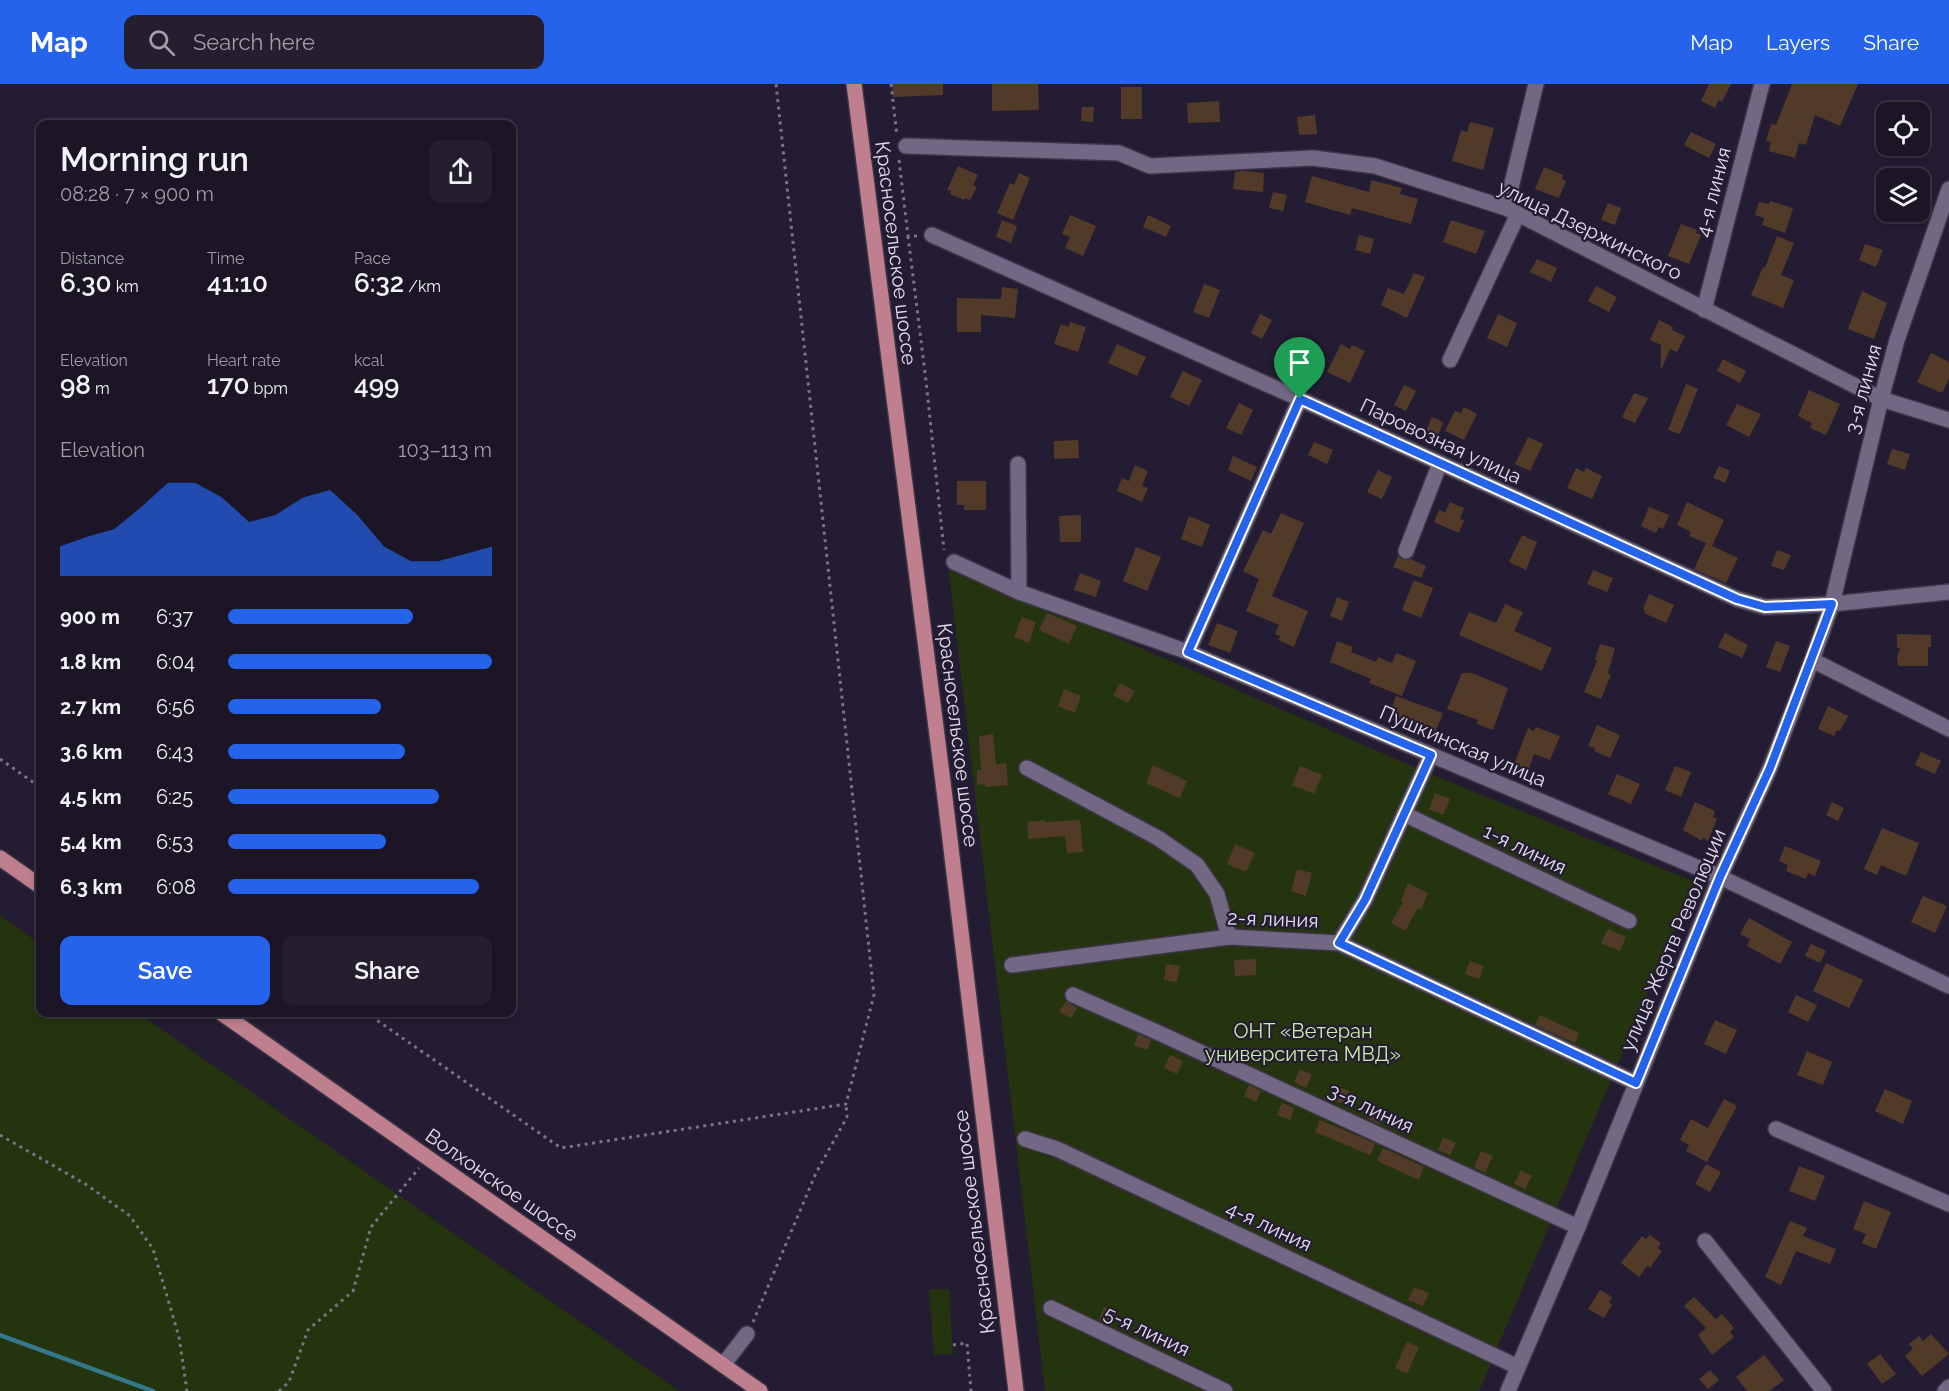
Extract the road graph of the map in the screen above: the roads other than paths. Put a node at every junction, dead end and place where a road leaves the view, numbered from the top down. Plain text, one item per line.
1 (854, 84) edge
2 (1536, 84) edge
3 (1762, 84) edge
4 (901, 146) road end
5 (1949, 189) edge
6 (1512, 211) junction
7 (932, 235) dead end
8 (1704, 310) junction
9 (1450, 360) dead end
10 (1300, 399) junction
11 (1881, 399) junction
12 (1949, 420) edge
13 (1440, 463) junction
14 (1018, 464) dead end
15 (1406, 551) dead end
16 (949, 560) road end
17 (1019, 592) junction
18 (1949, 592) edge
19 (1832, 604) junction
20 (1188, 652) junction
21 (1812, 660) junction
22 (1949, 729) edge
23 (1431, 755) junction
24 (1028, 768) dead end
25 (1404, 814) junction
26 (0, 858) edge
27 (1720, 877) junction
28 (36, 883) edge
29 (1629, 921) dead end
30 (1229, 937) junction
31 (1339, 943) junction
32 (1012, 965) dead end
33 (1949, 986) edge
34 (1073, 995) dead end
35 (227, 1017) edge
36 (1636, 1083) junction
37 (1776, 1129) dead end
38 (1025, 1139) dead end
39 (1949, 1204) edge
40 (1578, 1227) junction
41 (1705, 1241) dead end
42 (1051, 1308) dead end
43 (749, 1329) road end
44 (723, 1365) junction
45 (1518, 1367) junction
46 (1949, 1388) edge
47 (760, 1391) edge
48 (1016, 1391) edge
49 (1225, 1391) edge
50 (1508, 1391) edge
51 (1824, 1391) edge
52 (1945, 1391) edge

1 - 48 main road, Красносельское шоссе
2 - 6 street
3 - 8 street, 4-я линия
4 - 6 street, улица Дзержинского
5 - 11 street, 3-я линия
6 - 8 street, улица Дзержинского
6 - 9 street
7 - 10 street, Паровозная улица
8 - 11 street, улица Дзержинского
10 - 13 street, Паровозная улица
10 - 20 street
11 - 12 street, улица Дзержинского
11 - 19 street, 3-я линия
13 - 15 street
13 - 19 street, Паровозная улица
14 - 17 street
16 - 17 street, Пушкинская улица
17 - 20 street, Пушкинская улица
18 - 19 street, Паровозная улица
19 - 21 street, улица Жертв Революции
20 - 23 street, Пушкинская улица
21 - 22 street
21 - 27 street, улица Жертв Революции
23 - 25 street
23 - 27 street, Пушкинская улица
24 - 30 street
25 - 29 street, 1-я линия
25 - 31 street
26 - 28 main road
27 - 33 street, Пушкинская улица
27 - 36 street, улица Жертв Революции
30 - 31 street, 2-я линия
30 - 32 street, 2-я линия
31 - 36 street, 2-я линия
34 - 40 street, 3-я линия
35 - 44 main road, Волхонское шоссе
36 - 40 street, улица Жертв Революции
37 - 39 street
38 - 45 street, 4-я линия
40 - 45 street, улица Жертв Революции
41 - 51 street
42 - 49 street, 5-я линия
43 - 44 street
44 - 47 main road, Волхонское шоссе
45 - 50 street, улица Жертв Революции
46 - 52 street

